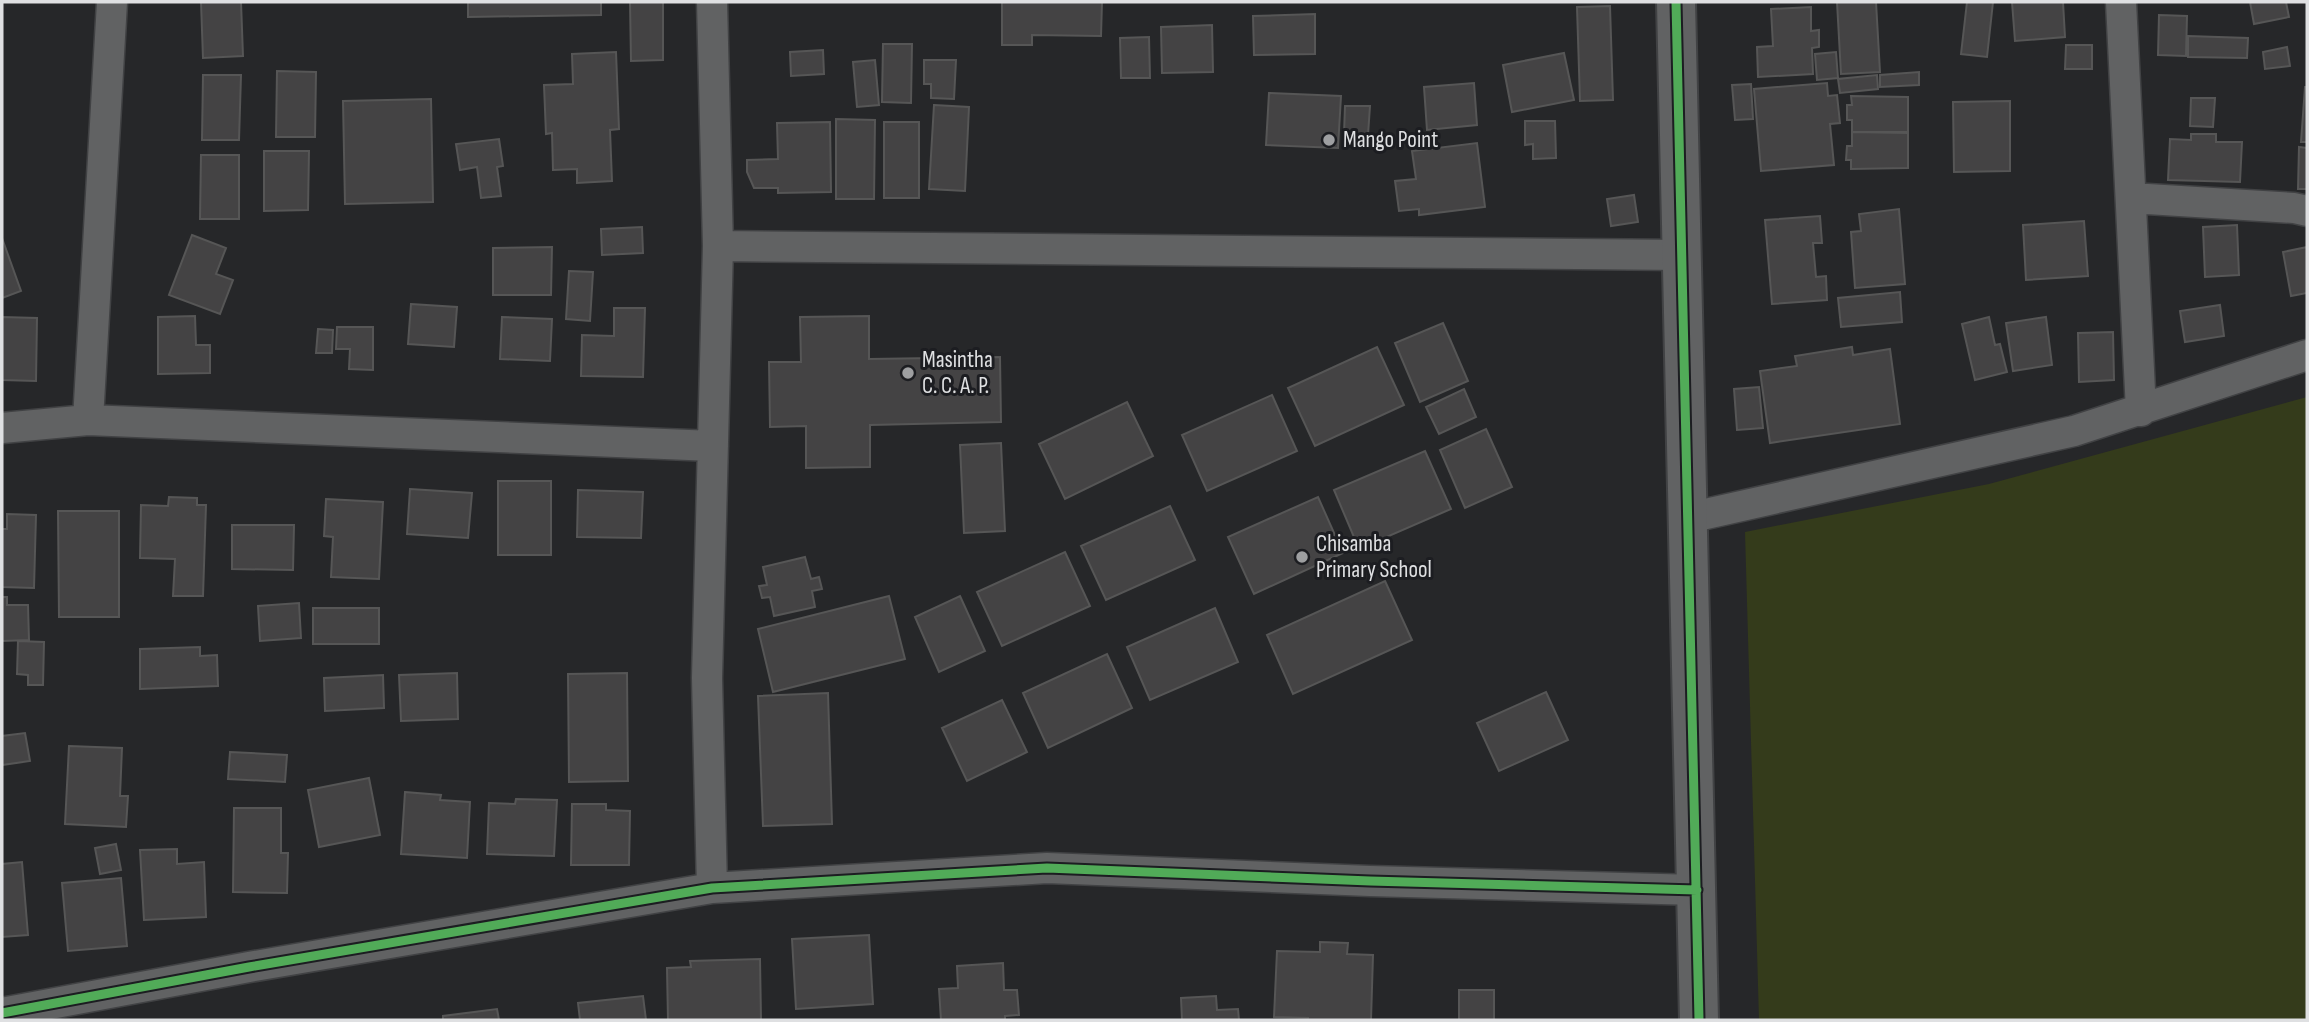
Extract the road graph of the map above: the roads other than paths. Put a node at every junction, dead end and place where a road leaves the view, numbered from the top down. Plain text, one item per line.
1 (112, 2) edge
2 (712, 2) edge
3 (1676, 2) edge
4 (2120, 2) edge
5 (2131, 198) junction
6 (2307, 211) edge
7 (718, 246) junction
8 (1682, 255) junction
9 (2307, 355) edge
10 (2141, 411) junction
11 (88, 419) junction
12 (2, 428) edge
13 (713, 446) junction
14 (1688, 518) junction
15 (712, 888) junction
16 (1697, 890) junction
17 (2, 1013) edge
18 (1699, 1020) edge

1 - 11 street
2 - 7 street
3 - 8 street
4 - 5 street
5 - 6 street
5 - 10 street
7 - 8 street
7 - 13 street
8 - 14 street
9 - 10 street
10 - 14 street
11 - 12 street
11 - 13 street
13 - 15 street
14 - 16 street
15 - 16 street
15 - 17 street
16 - 18 street

